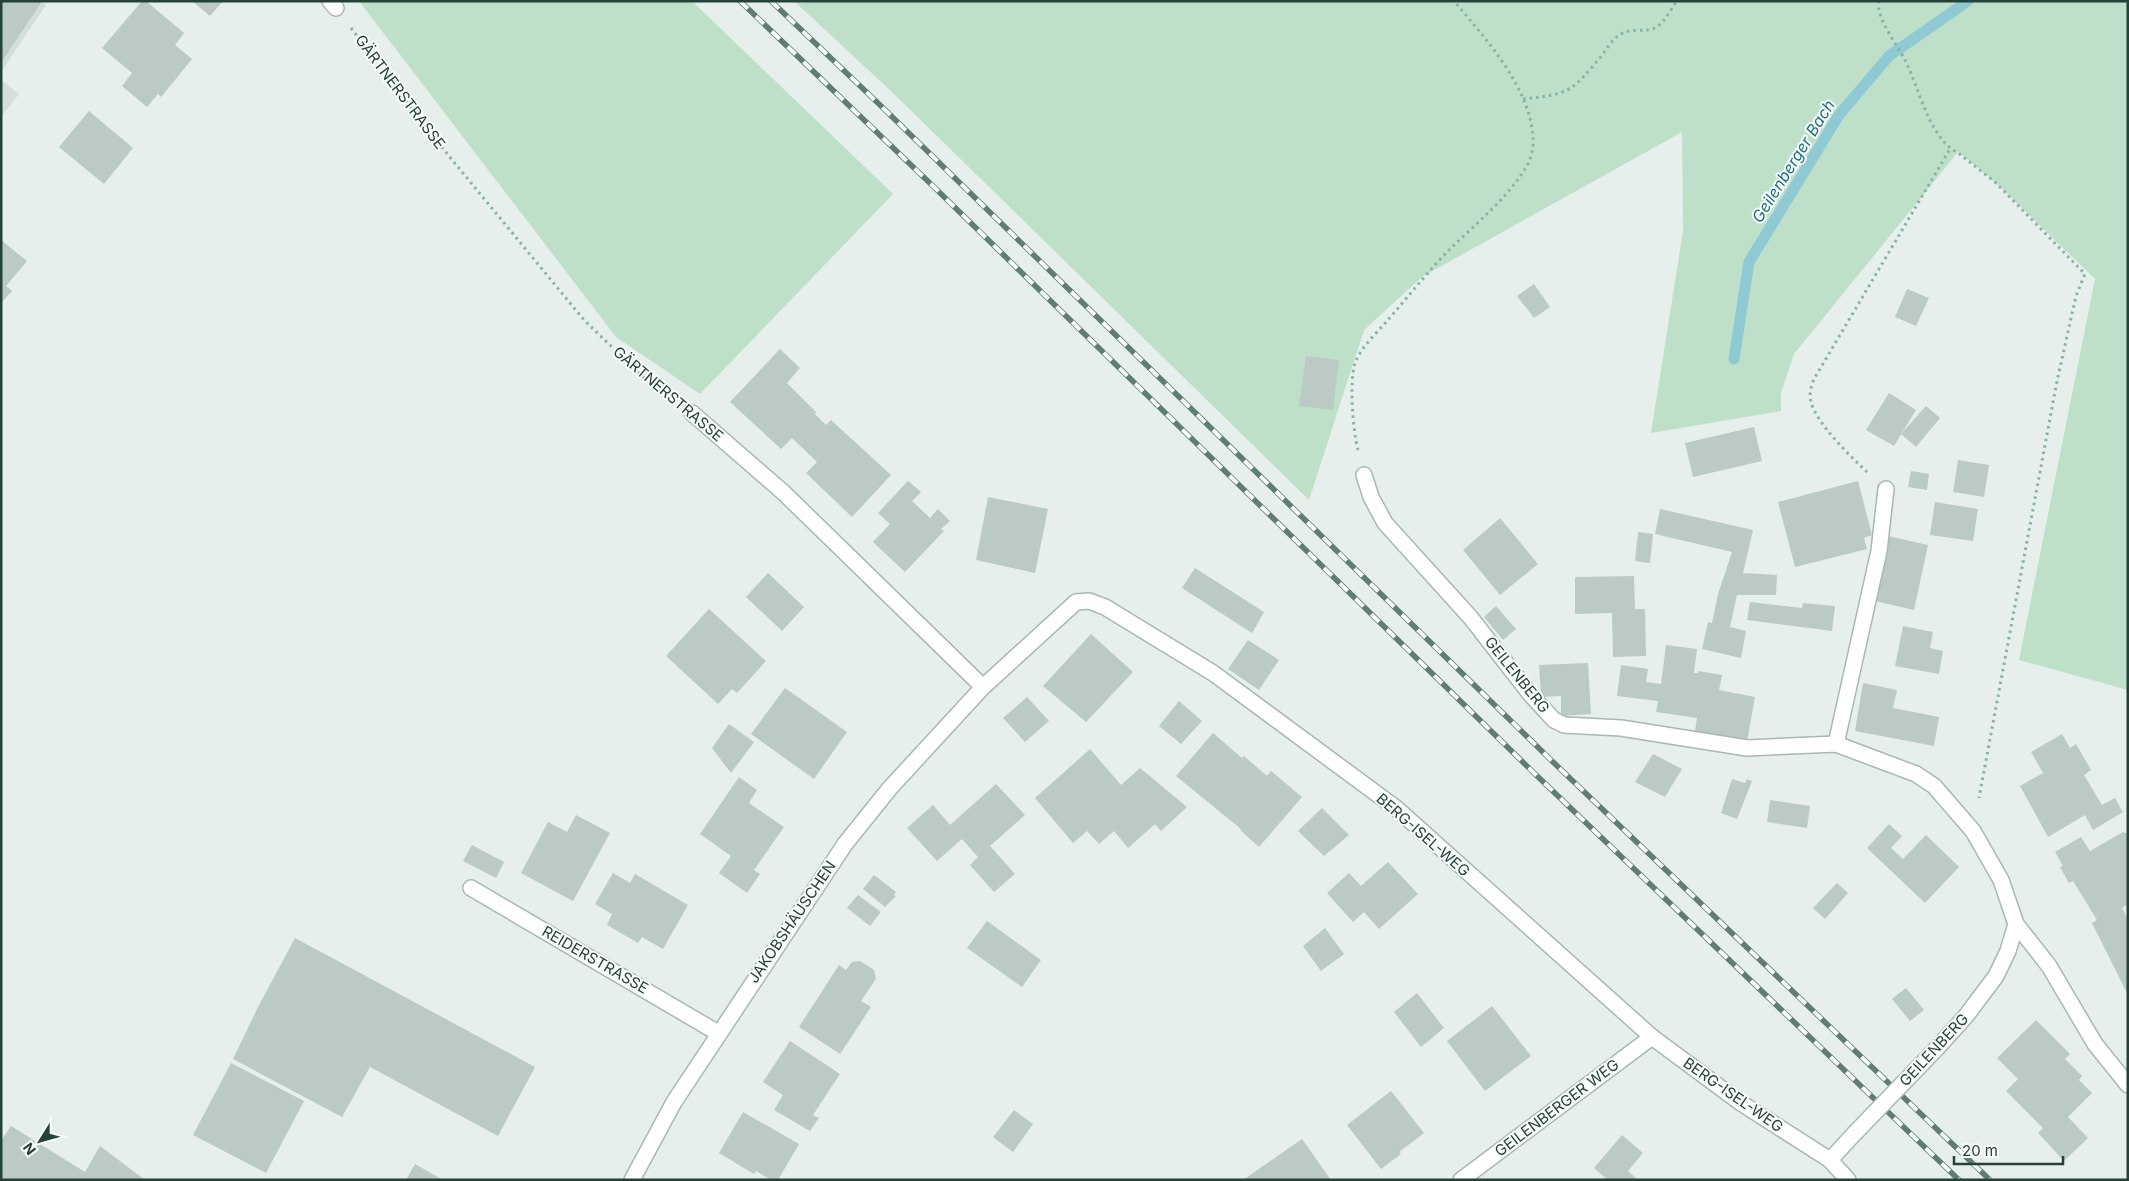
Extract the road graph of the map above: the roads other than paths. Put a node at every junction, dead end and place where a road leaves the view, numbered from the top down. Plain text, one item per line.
1 (692, 414) road end
2 (1364, 476) road end
3 (1886, 489) road end
4 (982, 687) junction
5 (1836, 744) junction
6 (471, 888) dead end
7 (2016, 924) junction
8 (718, 1033) junction
9 (1652, 1037) junction
10 (2128, 1085) edge
11 (1830, 1160) junction
12 (632, 1180) edge
13 (1461, 1180) edge
14 (1848, 1180) edge

1 - 4 street, GÄRTNERSTRASSE
2 - 5 street, GEILENBERG
3 - 5 street
4 - 8 street, JAKOBSHÄUSCHEN
4 - 9 street, BERG-ISEL-WEG
5 - 7 street, GEILENBERG
6 - 8 street, REIDERSTRASSE
7 - 10 street, GEILENBERG
7 - 11 street, GEILENBERG, bridge
8 - 12 street, JAKOBSHÄUSCHEN
9 - 11 street, BERG-ISEL-WEG
9 - 13 street, GEILENBERGER WEG
11 - 14 street, BERG-ISEL-WEG

